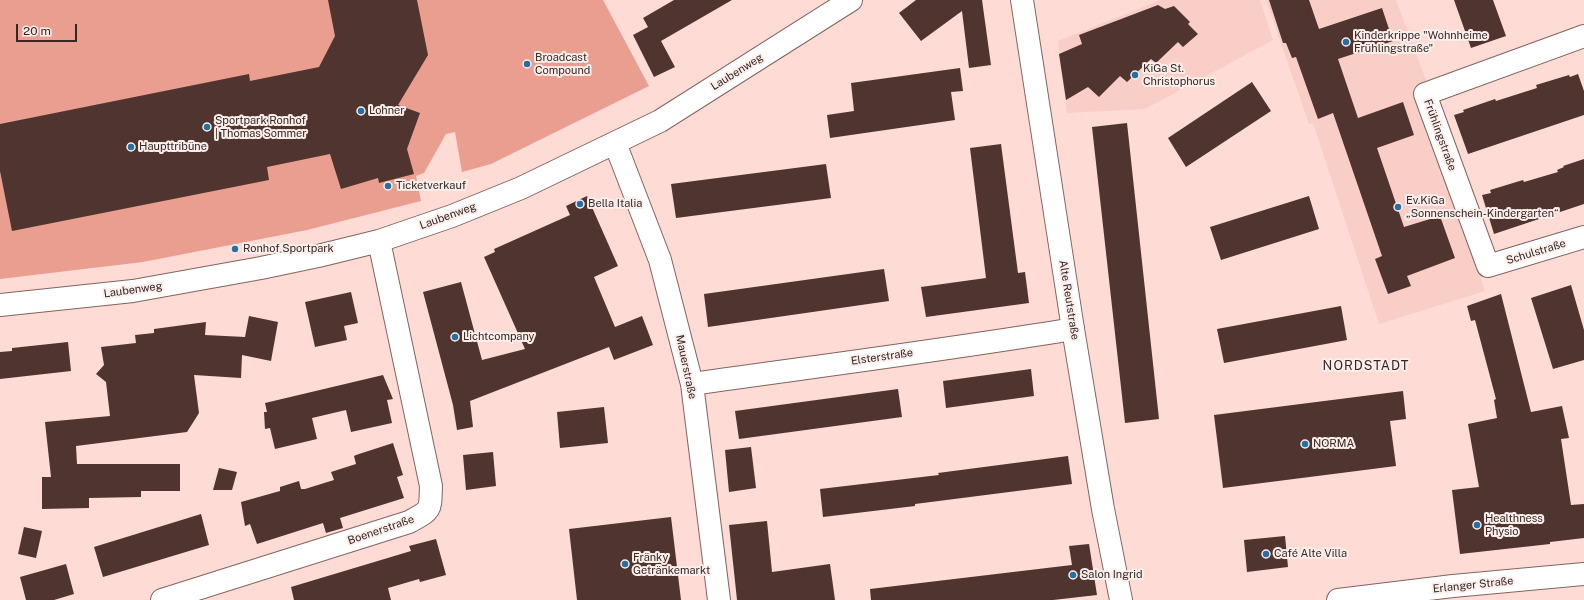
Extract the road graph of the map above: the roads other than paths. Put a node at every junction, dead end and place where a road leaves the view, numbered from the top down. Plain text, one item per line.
1 (851, 0) edge
2 (1022, 0) edge
3 (1584, 36) edge
4 (615, 143) junction
5 (1584, 237) edge
6 (379, 240) junction
7 (1488, 266) joint
8 (0, 305) edge
9 (1073, 329) junction
10 (692, 384) junction
11 (1584, 574) edge
12 (162, 600) edge
13 (719, 600) edge
14 (1121, 600) edge
15 (1338, 600) edge

1 - 4 street, Laubenweg
2 - 9 street, Alte Reutstraße
3 - 7 street, Frühlingstraße
4 - 6 street, Laubenweg
4 - 10 street, Mauerstraße
5 - 7 street, Schulstraße
6 - 8 street, Laubenweg
6 - 12 street, Boenerstraße
9 - 10 street, Elsterstraße
9 - 14 street, Alte Reutstraße
10 - 13 street, Mauerstraße
11 - 15 street, Erlanger Straße

